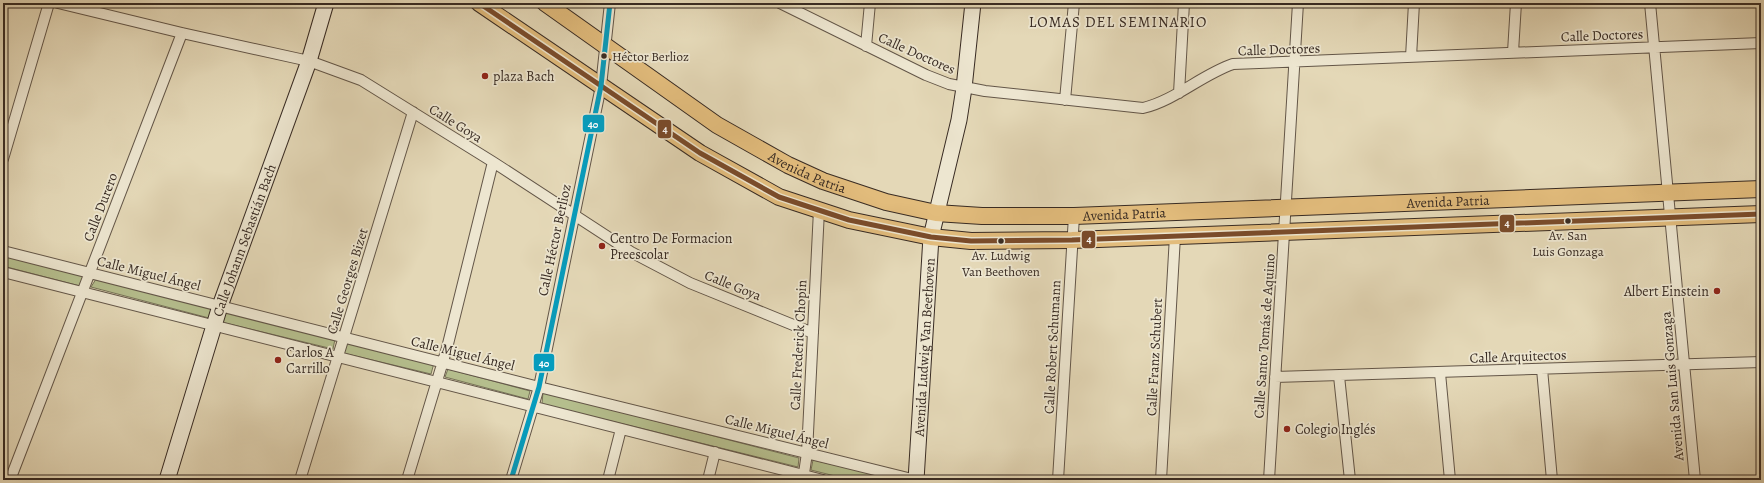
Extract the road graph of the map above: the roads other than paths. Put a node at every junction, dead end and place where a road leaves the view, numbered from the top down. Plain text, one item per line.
1 (49, 3) edge
2 (58, 3) edge
3 (326, 3) edge
4 (480, 3) edge
5 (545, 3) edge
6 (610, 3) edge
7 (780, 3) edge
8 (870, 3) edge
9 (973, 3) edge
10 (1074, 3) edge
11 (1184, 3) edge
12 (1298, 3) edge
13 (1414, 3) edge
14 (1516, 3) edge
15 (1650, 3) edge
16 (182, 33) junction
17 (1761, 43) edge
18 (606, 46) junction
19 (866, 46) junction
20 (1654, 47) junction
21 (1513, 52) junction
22 (1411, 57) junction
23 (309, 61) junction
24 (1295, 62) junction
25 (601, 86) junction
26 (964, 88) junction
27 (1179, 93) junction
28 (1065, 100) junction
29 (413, 112) junction
30 (3, 159) edge
31 (493, 162) junction
32 (1761, 189) edge
33 (1668, 193) junction
34 (1286, 207) junction
35 (819, 210) junction
36 (936, 213) junction
37 (1761, 214) edge
38 (573, 216) junction
39 (1074, 216) junction
40 (1670, 217) junction
41 (1284, 232) junction
42 (1175, 236) junction
43 (931, 237) junction
44 (1072, 240) junction
45 (3, 251) edge
46 (3, 272) edge
47 (90, 273) junction
48 (83, 292) junction
49 (220, 306) junction
50 (214, 325) junction
51 (813, 333) junction
52 (344, 337) junction
53 (338, 357) junction
54 (443, 362) junction
55 (1761, 362) edge
56 (1684, 365) junction
57 (1542, 369) junction
58 (1440, 373) junction
59 (1339, 376) junction
60 (1275, 378) junction
61 (437, 382) junction
62 (539, 387) junction
63 (533, 407) junction
64 (621, 429) junction
65 (715, 452) junction
66 (807, 453) junction
67 (804, 478) edge
68 (10, 480) edge
69 (167, 480) edge
70 (300, 480) edge
71 (407, 480) edge
72 (511, 480) edge
73 (608, 480) edge
74 (708, 480) edge
75 (823, 480) edge
76 (916, 480) edge
77 (1058, 480) edge
78 (1160, 480) edge
79 (1269, 480) edge
80 (1350, 480) edge
81 (1450, 480) edge
82 (1552, 480) edge
83 (1695, 480) edge

1 - 30 street
2 - 16 street, Calle Goya
3 - 23 street, Calle Johann Sebastián Bach
4 - 25 main road, Avenida Patria
5 - 18 main road, Avenida Patria
6 - 18 street, Calle Héctor Berlioz
7 - 19 street, Calle Doctores
8 - 19 street
9 - 26 street, Avenida Ludwig Van Beethoven
10 - 28 street
11 - 27 street
12 - 24 street, Calle Santo Tomás de Aquino
13 - 22 street
14 - 21 street
15 - 20 street, Avenida San Luis Gonzaga
16 - 23 street, Calle Goya
16 - 47 street, Calle Durero
17 - 20 street, Calle Doctores
18 - 25 street, Calle Héctor Berlioz
18 - 36 main road, Avenida Patria
19 - 26 street, Calle Doctores
20 - 21 street, Calle Doctores
20 - 33 street, Avenida San Luis Gonzaga
21 - 22 street, Calle Doctores
22 - 24 street, Calle Doctores
23 - 29 street, Calle Goya
23 - 49 street, Calle Johann Sebastián Bach
24 - 27 street, Calle Doctores
24 - 34 street, Calle Santo Tomás de Aquino
25 - 35 main road, Avenida Patria
25 - 38 street, Calle Héctor Berlioz
26 - 28 street, Calle Doctores
26 - 36 street, Avenida Ludwig Van Beethoven
27 - 28 street, Calle Doctores
29 - 31 street, Calle Goya
29 - 52 street, Calle Georges Bizet
31 - 38 street, Calle Goya
31 - 54 street
32 - 33 main road, Avenida Patria
33 - 34 main road, Avenida Patria
33 - 40 street, Avenida San Luis Gonzaga
34 - 39 main road, Avenida Patria
34 - 41 street, Calle Santo Tomás de Aquino
35 - 43 main road, Avenida Patria
35 - 51 street, Calle Frederick Chopin
36 - 39 main road, Avenida Patria
36 - 43 street, Avenida Ludwig Van Beethoven
37 - 40 main road, Avenida Patria
38 - 51 street, Calle Goya
38 - 62 street, Calle Héctor Berlioz
39 - 44 street, Calle Robert Schumann
40 - 41 main road, Avenida Patria
40 - 56 street, Avenida San Luis Gonzaga
41 - 42 main road, Avenida Patria
41 - 60 street, Calle Santo Tomás de Aquino
42 - 44 main road, Avenida Patria
42 - 78 street, Calle Franz Schubert
43 - 44 main road, Avenida Patria
43 - 76 street, Avenida Ludwig Van Beethoven
44 - 77 street, Calle Robert Schumann
45 - 47 street, Calle Miguel Ángel
46 - 48 street
47 - 48 street, Calle Durero
47 - 49 street, Calle Miguel Ángel
48 - 50 street
48 - 68 street, Calle Durero
49 - 50 street, Calle Johann Sebastián Bach
49 - 52 street, Calle Miguel Ángel
50 - 53 street
50 - 69 street, Calle Johann Sebastián Bach
51 - 66 street, Calle Frederick Chopin
52 - 53 street, Calle Georges Bizet
52 - 54 street, Calle Miguel Ángel
53 - 61 street
53 - 70 street, Calle Georges Bizet
54 - 61 street
54 - 62 street, Calle Miguel Ángel
55 - 56 street, Calle Arquitectos
56 - 57 street, Calle Arquitectos
56 - 83 street, Avenida San Luis Gonzaga
57 - 58 street, Calle Arquitectos
57 - 82 street
58 - 59 street, Calle Arquitectos
58 - 81 street
59 - 60 street, Calle Arquitectos
59 - 80 street
60 - 79 street, Calle Santo Tomás de Aquino
61 - 63 street
61 - 71 street
62 - 63 street, Calle Héctor Berlioz
62 - 66 street, Calle Miguel Ángel
63 - 64 street
63 - 72 street, Calle Héctor Berlioz
64 - 65 street
64 - 73 street
65 - 67 street
65 - 74 street
66 - 67 street, Calle Frederick Chopin
66 - 76 street, Calle Miguel Ángel
67 - 75 street

